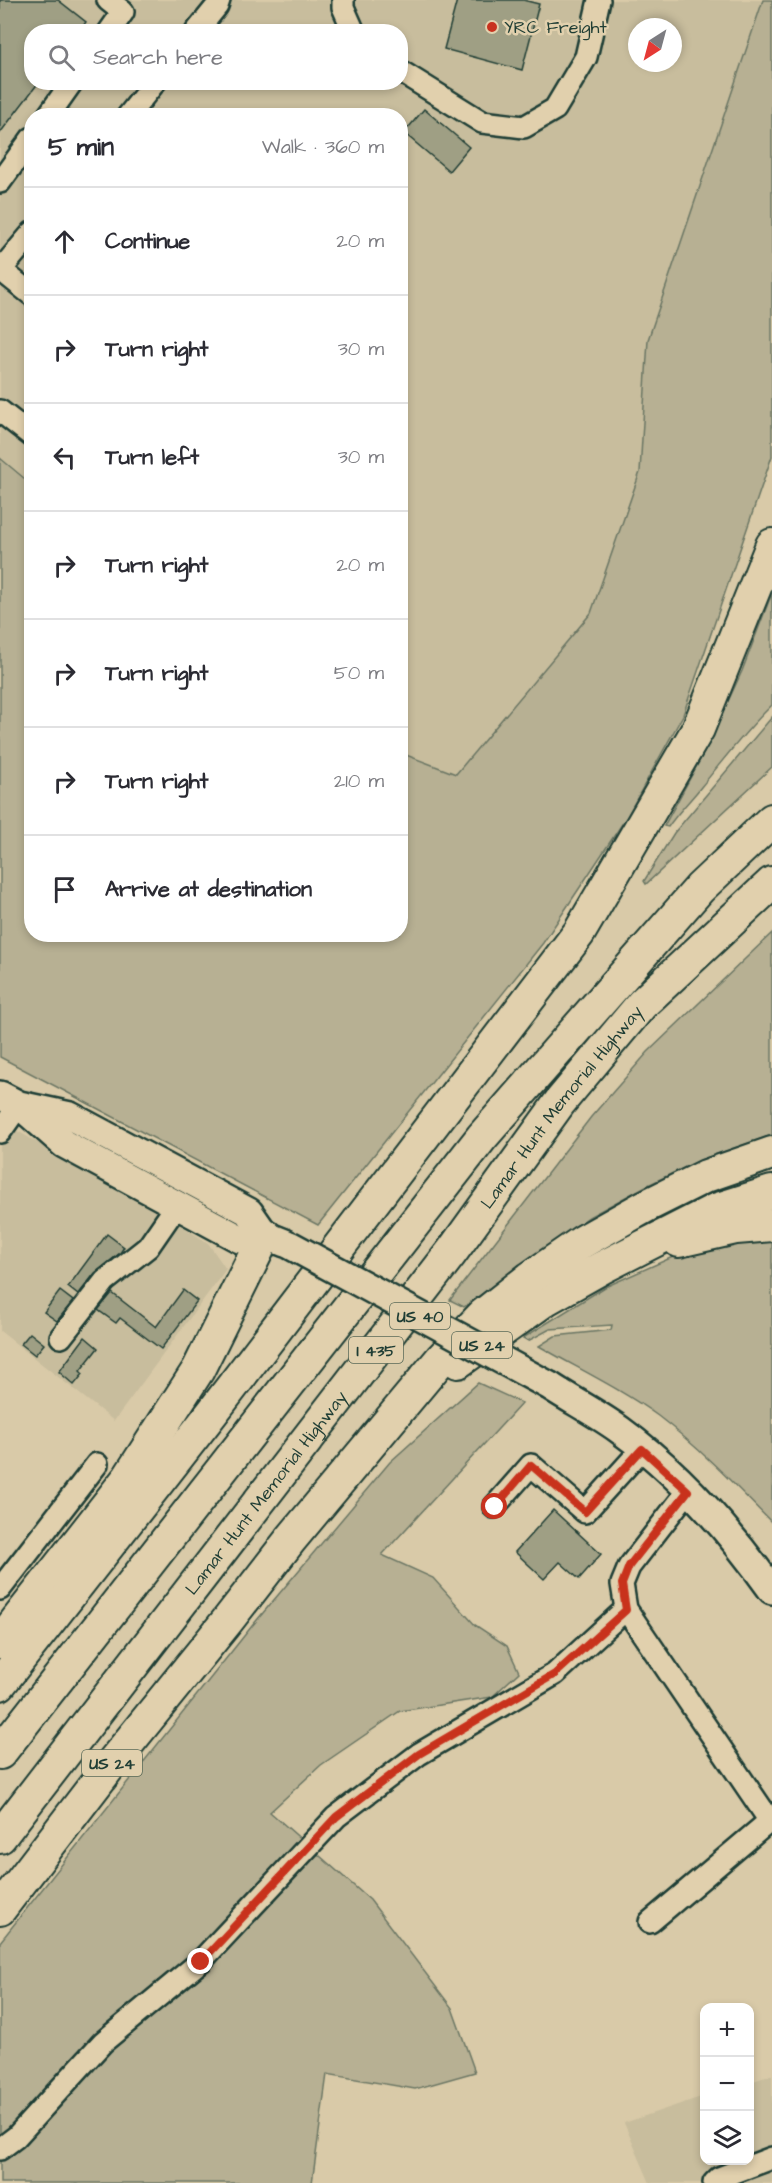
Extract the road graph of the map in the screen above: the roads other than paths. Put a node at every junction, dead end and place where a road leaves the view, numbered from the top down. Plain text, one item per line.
1 (108, 0) edge
2 (343, 0) edge
3 (599, 0) edge
4 (218, 3) edge
5 (115, 24) edge
6 (202, 24) edge
7 (350, 24) edge
8 (408, 76) edge
9 (66, 90) edge
10 (150, 90) edge
11 (54, 108) edge
12 (139, 108) edge
13 (24, 149) edge
14 (0, 182) edge
15 (24, 243) edge
16 (1, 271) edge
17 (24, 289) edge
18 (0, 411) edge
19 (24, 430) edge
20 (772, 545) edge
21 (772, 820) edge
22 (772, 883) edge
23 (10, 1100) edge
24 (0, 1132) edge
25 (772, 1153) edge
26 (772, 1192) edge
27 (177, 1205) junction
28 (772, 1225) edge
29 (278, 1240) junction
30 (634, 1252) junction
31 (61, 1337) dead end
32 (642, 1449) junction
33 (97, 1464) dead end
34 (350, 1466) junction
35 (688, 1491) junction
36 (495, 1507) dead end
37 (0, 1589) edge
38 (772, 1590) edge
39 (626, 1610) junction
40 (0, 1642) edge
41 (0, 1684) edge
42 (0, 1753) edge
43 (771, 1820) edge
44 (0, 1837) edge
45 (0, 1909) edge
46 (650, 1922) dead end
47 (0, 2149) edge
48 (772, 2158) edge
49 (714, 2183) edge

1 - 5 street
2 - 7 street
3 - 8 street
4 - 6 street
9 - 11 street
10 - 12 street
13 - 14 street
15 - 16 street
16 - 17 street
18 - 19 street
20 - 41 highway
21 - 42 highway, Lamar Hunt Memorial Highway / I 435
22 - 44 highway, Lamar Hunt Memorial Highway / I 435
23 - 24 street
23 - 27 main road
23 - 29 main road, US 40
25 - 34 highway
26 - 30 highway, US 24
27 - 29 main road
27 - 31 street
28 - 30 highway
29 - 32 main road, US 40, bridge
29 - 40 highway
30 - 34 highway, US 24
32 - 35 main road, US 40
32 - 36 street
33 - 37 street
34 - 45 highway, US 24
35 - 38 main road, US 40
35 - 39 street
39 - 43 street
39 - 47 street
43 - 46 street
48 - 49 street

